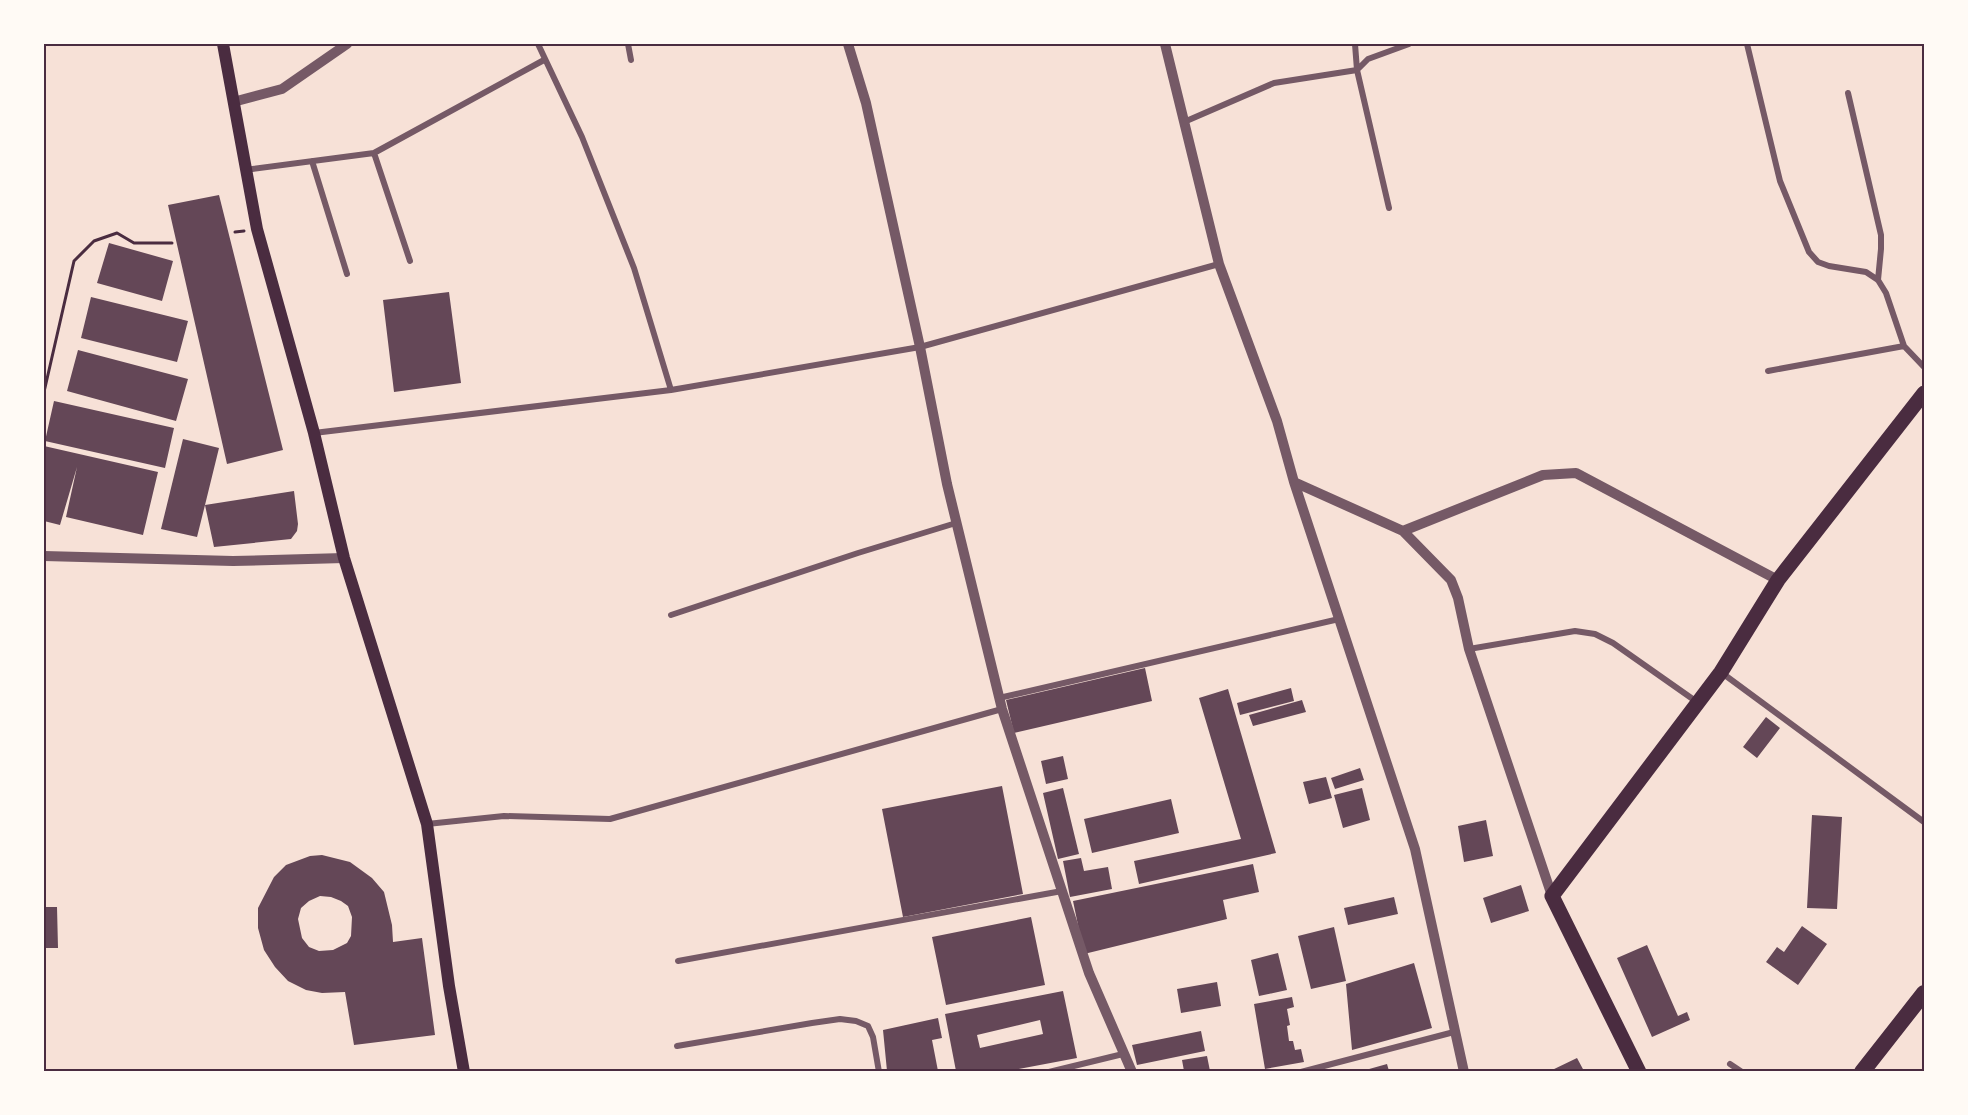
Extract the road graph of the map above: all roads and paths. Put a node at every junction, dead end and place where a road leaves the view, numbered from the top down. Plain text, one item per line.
1 (223, 44) edge
2 (347, 44) edge
3 (538, 44) edge
4 (628, 44) edge
5 (848, 44) edge
6 (1165, 44) edge
7 (1355, 44) edge
8 (1409, 44) edge
9 (1747, 44) edge
10 (544, 60) junction
11 (632, 60) dead end
12 (1357, 70) junction
13 (1848, 93) dead end
14 (233, 102) junction
15 (1184, 122) junction
16 (374, 153) junction
17 (312, 162) junction
18 (245, 170) junction
19 (1389, 208) dead end
20 (172, 243) dead end
21 (410, 261) dead end
22 (1219, 264) junction
23 (347, 274) dead end
24 (1878, 280) junction
25 (1904, 346) junction
26 (920, 347) junction
27 (1924, 367) edge
28 (1768, 371) dead end
29 (671, 390) junction
30 (44, 392) edge
31 (1924, 393) edge
32 (314, 433) junction
33 (1294, 482) junction
34 (956, 523) junction
35 (1403, 531) junction
36 (44, 556) edge
37 (344, 558) junction
38 (1778, 580) junction
39 (671, 615) dead end
40 (1339, 619) junction
41 (1469, 649) junction
42 (1721, 672) junction
43 (1697, 702) junction
44 (1000, 703) junction
45 (1924, 822) edge
46 (427, 825) junction
47 (1062, 891) junction
48 (1552, 896) junction
49 (678, 961) dead end
50 (1924, 993) edge
51 (1454, 1032) junction
52 (677, 1046) dead end
53 (1123, 1054) junction
54 (1730, 1064) dead end
55 (464, 1071) edge
56 (879, 1071) edge
57 (1049, 1071) edge
58 (1132, 1071) edge
59 (1301, 1071) edge
60 (1464, 1071) edge
61 (1639, 1071) edge
62 (1742, 1071) edge
63 (1862, 1071) edge

1 - 14 main road
2 - 14 street
3 - 10 street
4 - 11 street
5 - 26 street
6 - 15 street
7 - 12 street
8 - 12 street
9 - 24 street
10 - 16 street
10 - 29 street
12 - 15 street
12 - 19 street
13 - 24 street
14 - 18 main road
15 - 22 street
16 - 17 street
16 - 21 street
17 - 18 street
17 - 23 street
18 - 32 main road
20 - 30 path
22 - 26 street
22 - 33 street
24 - 25 street
25 - 27 street
25 - 28 street
26 - 29 street
26 - 34 street
29 - 32 street
31 - 38 main road
32 - 37 main road
33 - 35 street
33 - 40 street
34 - 39 street
34 - 44 street
35 - 38 street
35 - 41 street
36 - 37 street
37 - 46 main road
38 - 42 main road
40 - 44 street
40 - 51 street
41 - 43 street
41 - 48 street
42 - 43 main road
42 - 45 street
43 - 48 main road
44 - 46 street
44 - 47 street
46 - 55 main road
47 - 49 street
47 - 53 street
48 - 61 main road
50 - 63 highway
51 - 59 street
51 - 60 street
52 - 56 street
53 - 57 street
53 - 58 street
54 - 62 street

